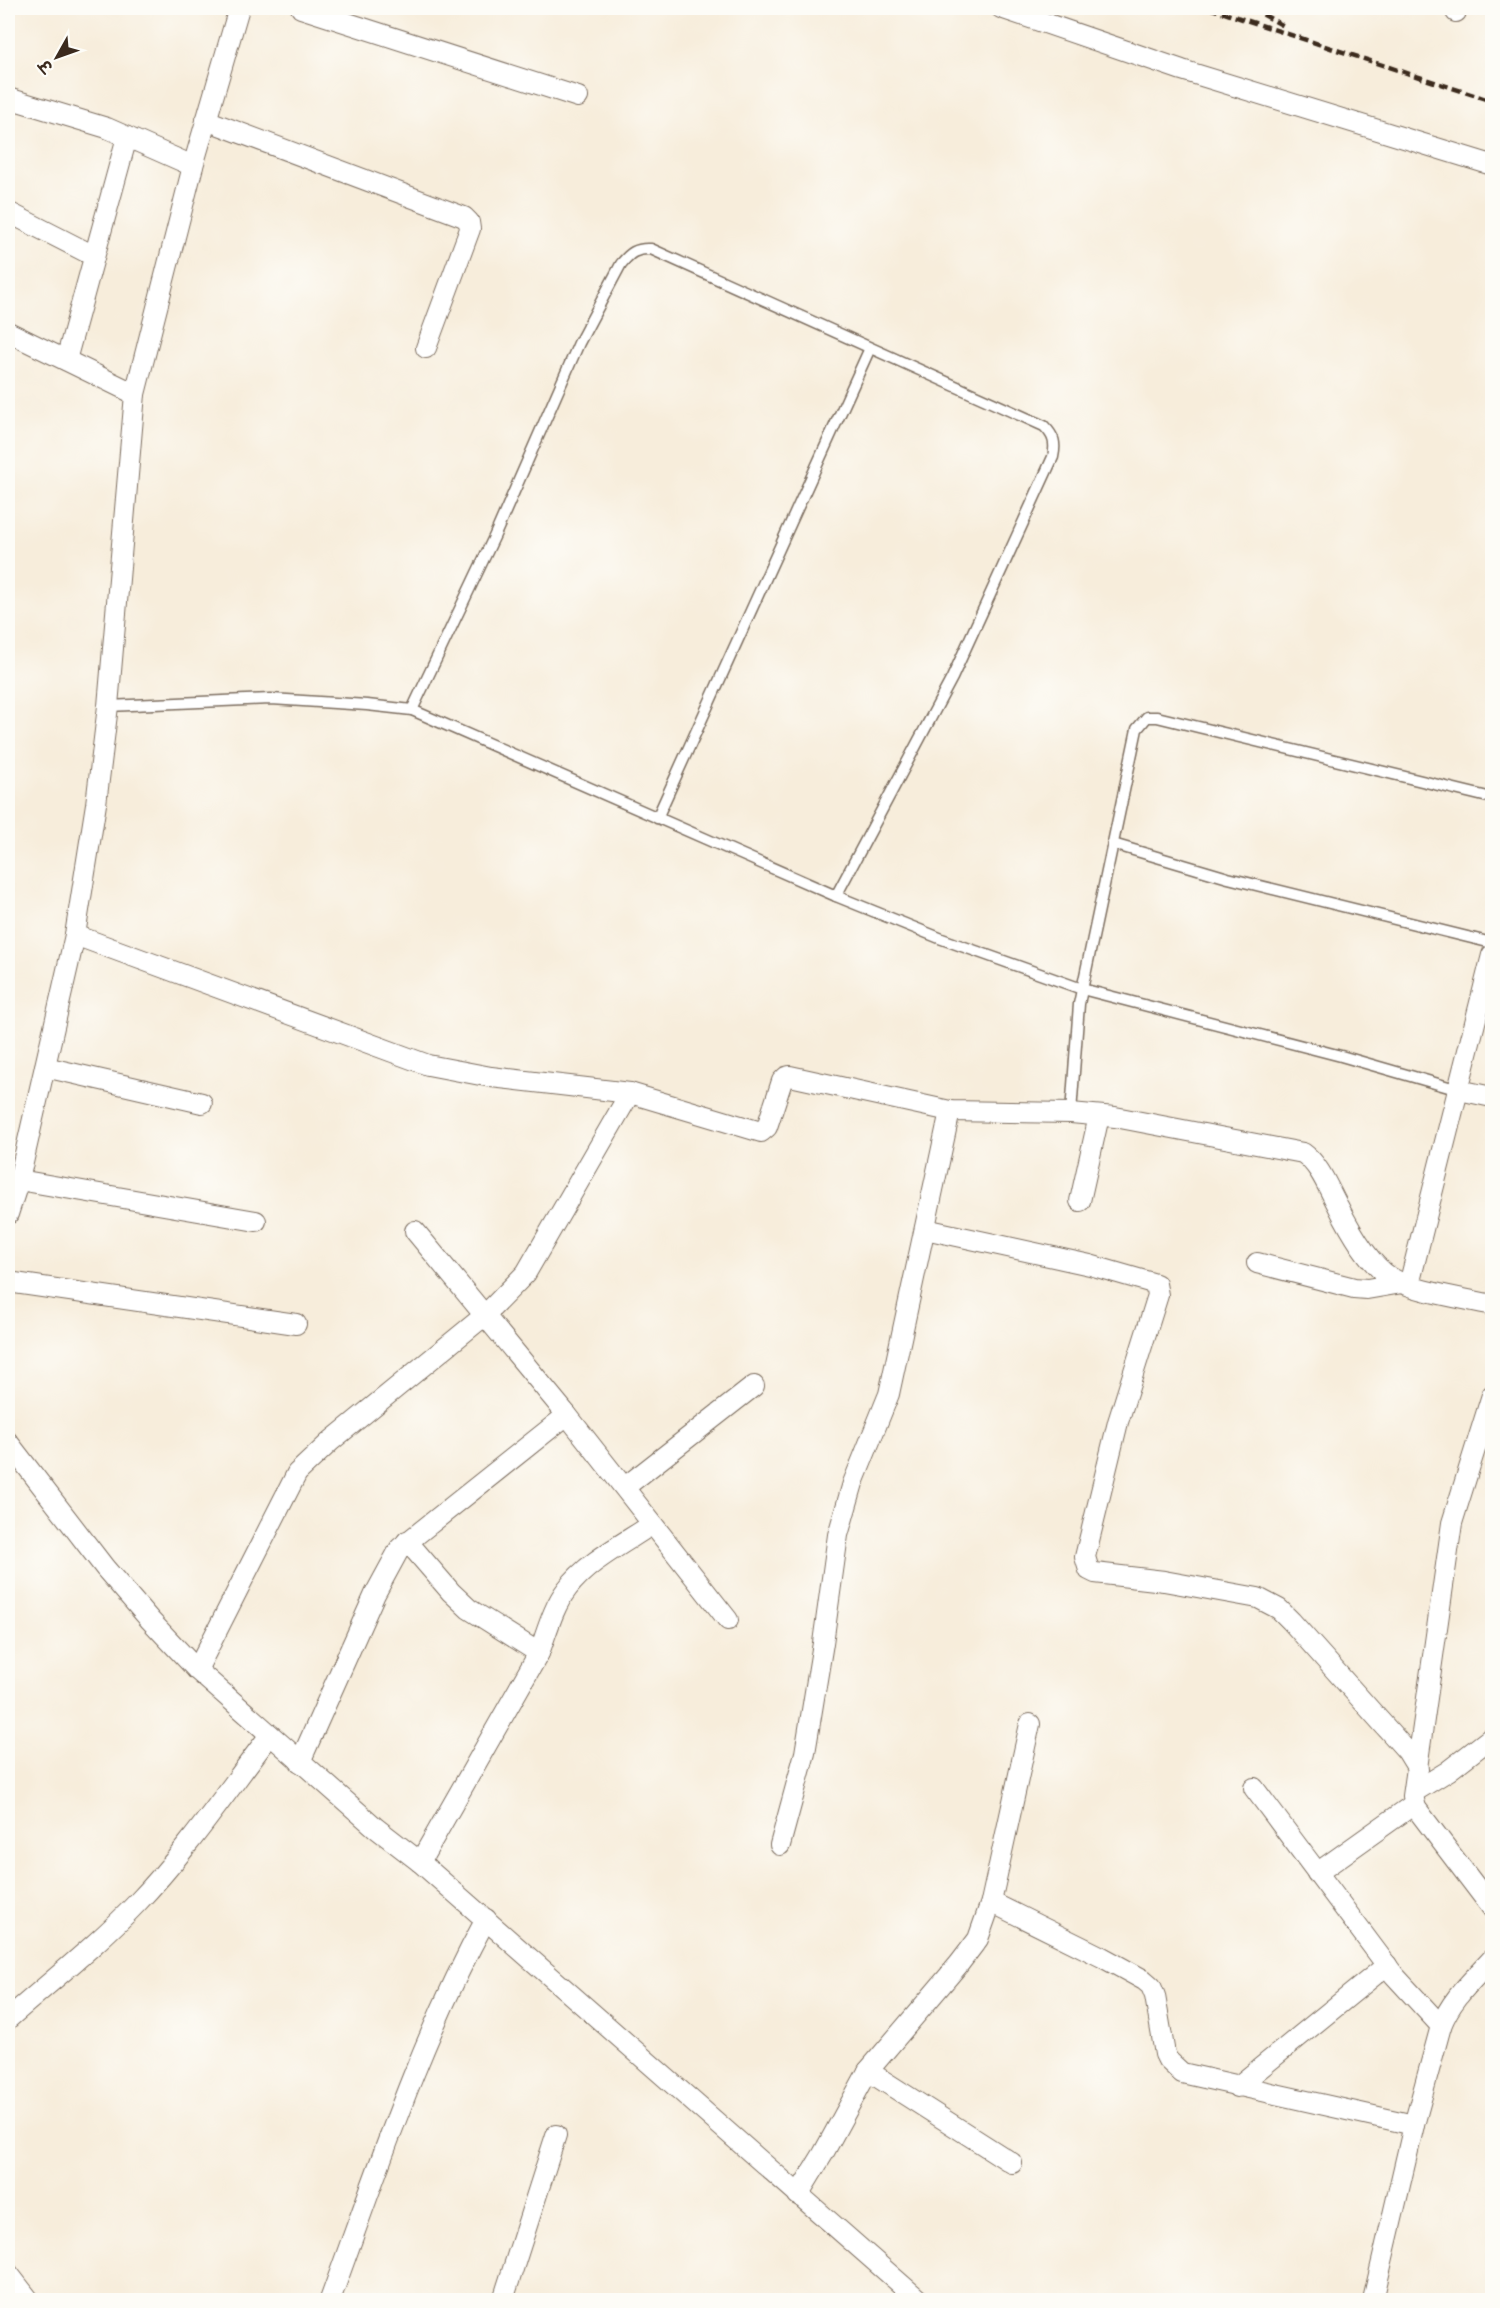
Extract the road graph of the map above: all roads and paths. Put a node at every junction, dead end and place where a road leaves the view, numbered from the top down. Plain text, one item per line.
1 (239, 8) edge
2 (301, 8) edge
3 (1001, 8) edge
4 (578, 97) dead end
5 (8, 98) edge
6 (206, 120) junction
7 (127, 137) junction
8 (1492, 165) edge
9 (192, 166) junction
10 (8, 212) edge
11 (94, 256) junction
12 (8, 332) edge
13 (426, 348) dead end
14 (870, 348) junction
15 (66, 360) junction
16 (135, 394) junction
17 (108, 706) junction
18 (412, 710) junction
19 (1492, 798) edge
20 (657, 818) junction
21 (1113, 844) junction
22 (836, 896) junction
23 (75, 935) junction
24 (1492, 943) edge
25 (1492, 955) edge
26 (1082, 989) junction
27 (45, 1067) junction
28 (1459, 1090) junction
29 (630, 1093) junction
30 (1492, 1097) edge
31 (202, 1103) dead end
32 (950, 1112) junction
33 (1071, 1113) junction
34 (1100, 1116) junction
35 (19, 1180) junction
36 (1080, 1201) dead end
37 (8, 1214) edge
38 (256, 1221) dead end
39 (926, 1229) junction
40 (415, 1232) dead end
41 (1257, 1263) dead end
42 (8, 1282) edge
43 (1406, 1284) junction
44 (1492, 1305) edge
45 (484, 1316) junction
46 (296, 1324) dead end
47 (754, 1386) dead end
48 (1492, 1395) edge
49 (567, 1415) junction
50 (1489, 1417) edge
51 (8, 1442) edge
52 (625, 1487) junction
53 (651, 1525) junction
54 (406, 1541) junction
55 (728, 1620) dead end
56 (539, 1653) junction
57 (197, 1670) junction
58 (1030, 1724) dead end
59 (270, 1735) junction
60 (1492, 1737) edge
61 (300, 1762) junction
62 (1418, 1769) junction
63 (1254, 1788) dead end
64 (1414, 1798) junction
65 (780, 1845) dead end
66 (420, 1863) junction
67 (1317, 1873) junction
68 (991, 1902) junction
69 (1492, 1908) edge
70 (486, 1919) junction
71 (1492, 1959) edge
72 (1387, 1965) junction
73 (8, 2019) edge
74 (1441, 2026) junction
75 (868, 2071) junction
76 (1237, 2087) junction
77 (1414, 2125) junction
78 (556, 2135) dead end
79 (1012, 2163) dead end
80 (798, 2195) junction
81 (8, 2272) edge
82 (29, 2301) edge
83 (330, 2301) edge
84 (503, 2301) edge
85 (919, 2301) edge
86 (1372, 2301) edge

1 - 6 street
2 - 4 street
3 - 8 street
5 - 7 street
6 - 9 street
6 - 13 street
7 - 9 street
7 - 11 street
9 - 16 street
10 - 11 street
11 - 15 street
12 - 15 street
14 - 18 lane
14 - 20 lane
14 - 22 lane
15 - 16 street
16 - 17 street
17 - 18 lane
17 - 23 street
18 - 20 lane
19 - 21 lane
20 - 22 lane
21 - 24 lane
21 - 26 lane
22 - 26 lane
23 - 27 street
23 - 29 street
25 - 28 street
26 - 28 lane
26 - 33 lane
27 - 31 street
27 - 35 street
28 - 30 street
28 - 43 street
29 - 32 street
29 - 45 street
32 - 33 street
32 - 39 street
33 - 34 street
34 - 36 street
34 - 43 street
35 - 37 street
35 - 38 street
39 - 62 street
39 - 65 street
40 - 45 street
41 - 43 street
42 - 46 street
43 - 44 street
45 - 49 street
45 - 57 street
47 - 52 street
48 - 50 street
49 - 52 street
49 - 54 street
50 - 62 street
51 - 57 street
52 - 53 street
53 - 55 street
53 - 56 street
54 - 56 street
54 - 61 street
56 - 66 street
57 - 59 street
58 - 68 street
59 - 61 street
59 - 73 street
60 - 64 street
61 - 66 street
62 - 64 street
63 - 67 street
64 - 67 street
64 - 69 street
66 - 70 street
67 - 72 street
68 - 75 street
68 - 76 street
70 - 80 street
70 - 83 street
71 - 74 street
72 - 74 street
72 - 76 street
74 - 77 street
75 - 79 street
75 - 80 street
76 - 77 street
77 - 86 street
78 - 84 street
80 - 85 street
81 - 82 street

